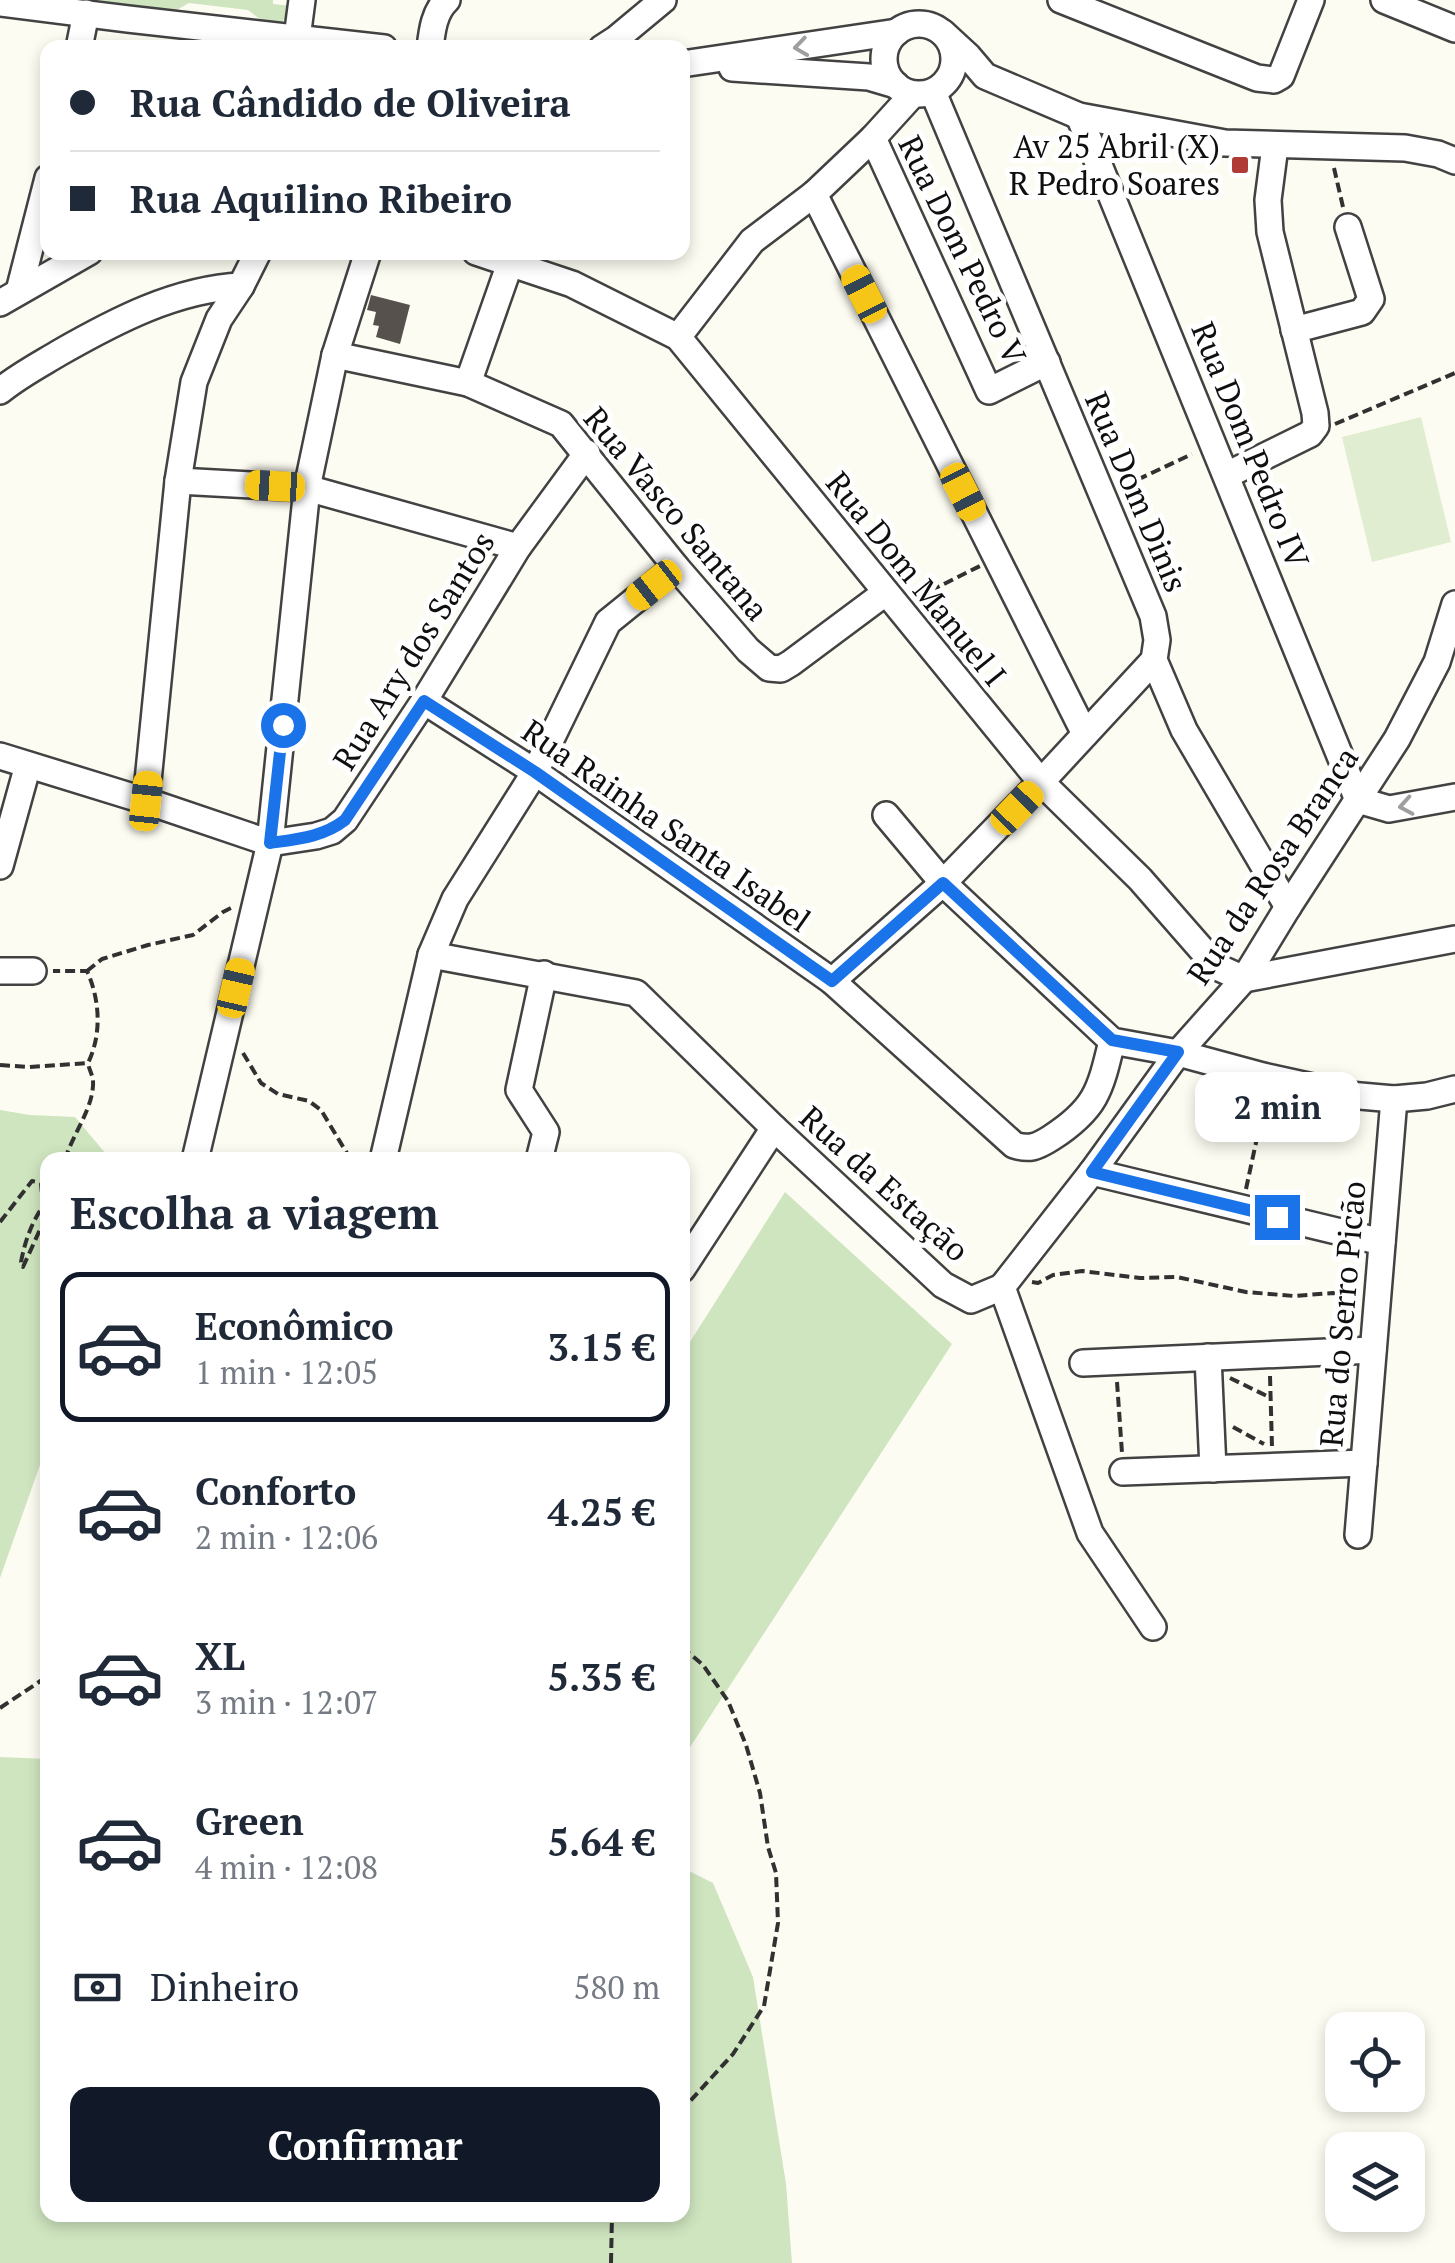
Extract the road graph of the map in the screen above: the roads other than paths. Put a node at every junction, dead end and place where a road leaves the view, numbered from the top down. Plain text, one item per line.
1 (302, 0) edge
2 (446, 0) edge
3 (663, 0) edge
4 (1062, 0) edge
5 (1311, 0) edge
6 (1384, 0) edge
7 (0, 2) edge
8 (86, 13) junction
9 (911, 19) edge
10 (1455, 29) edge
11 (943, 34) junction
12 (297, 38) junction
13 (81, 40) edge
14 (308, 40) edge
15 (431, 40) edge
16 (614, 40) edge
17 (690, 62) edge
18 (690, 65) edge
19 (985, 76) junction
20 (921, 90) junction
21 (1080, 116) junction
22 (873, 138) junction
23 (1275, 146) junction
24 (1455, 161) edge
25 (814, 194) junction
26 (40, 203) edge
27 (1348, 227) road end
28 (75, 260) edge
29 (254, 260) edge
30 (365, 260) edge
31 (511, 260) edge
32 (517, 260) edge
33 (242, 286) junction
34 (10, 297) edge
35 (1294, 330) junction
36 (678, 337) junction
37 (335, 355) junction
38 (1047, 362) junction
39 (468, 383) junction
40 (0, 390) edge
41 (587, 453) junction
42 (1227, 475) junction
43 (178, 481) junction
44 (307, 488) junction
45 (518, 546) junction
46 (676, 566) junction
47 (892, 601) junction
48 (1455, 604) edge
49 (1154, 660) junction
50 (1446, 661) edge
51 (424, 701) junction
52 (1084, 734) junction
53 (0, 756) edge
54 (28, 765) junction
55 (535, 772) junction
56 (1042, 782) junction
57 (1455, 797) edge
58 (1358, 800) junction
59 (146, 801) junction
60 (886, 815) dead end
61 (270, 843) junction
62 (0, 866) edge
63 (943, 883) junction
64 (1288, 907) junction
65 (1455, 939) edge
66 (430, 955) junction
67 (0, 972) edge
68 (33, 972) road end
69 (544, 974) junction
70 (1244, 979) junction
71 (832, 981) junction
72 (1112, 1040) junction
73 (1178, 1052) junction
74 (1455, 1089) edge
75 (1394, 1100) junction
76 (774, 1128) junction
77 (197, 1152) edge
78 (385, 1152) edge
79 (541, 1152) edge
80 (1092, 1172) junction
81 (1382, 1242) junction
82 (690, 1257) edge
83 (1005, 1283) junction
84 (1373, 1350) junction
85 (1208, 1362) junction
86 (1083, 1363) dead end
87 (1364, 1463) junction
88 (1213, 1469) junction
89 (1123, 1472) road end
90 (1358, 1535) dead end
91 (1154, 1626) dead end

1 - 12 street
2 - 15 street
3 - 16 street
4 - 5 street
6 - 10 street
7 - 8 street
8 - 12 street
8 - 13 street
9 - 11 street
9 -> 17 street
9 - 20 street
11 - 19 street
11 - 20 street
12 - 14 street
18 - 20 street
19 - 20 street
19 - 21 street
20 - 22 street
20 - 38 street, Rua Dom Dinis
21 - 23 street
21 - 42 street, Rua Dom Pedro IV
22 - 25 street
22 - 38 street, Rua Dom Pedro V
23 - 24 street
23 - 35 street
25 - 36 street
25 - 52 street
26 - 34 street
27 - 35 street
28 - 34 street
29 - 33 street
30 - 37 street
31 - 39 street
32 - 36 street, Rua Dom Manuel I
33 - 40 street
33 - 43 street
35 - 42 street
36 - 47 street, Rua Dom Manuel I
37 - 39 street, Rua Vasco Santana
37 - 44 street
38 - 49 street, Rua Dom Dinis
39 - 41 street, Rua Vasco Santana
41 - 45 street, Rua Ary dos Santos
41 - 46 street, Rua Vasco Santana
42 - 58 street, Rua Dom Pedro IV
43 - 44 street
43 - 59 street
44 - 45 street
44 - 61 street
45 - 51 street, Rua Ary dos Santos
46 - 47 street, Rua Vasco Santana
46 - 55 street
47 - 56 street, Rua Dom Manuel I
48 - 50 street, Rua da Rosa Branca
49 - 52 street
49 - 64 street, Rua Dom Dinis
50 - 58 street, Rua da Rosa Branca
51 - 55 street, Rua Rainha Santa Isabel
51 - 61 street, Rua Ary dos Santos
52 - 56 street
53 - 54 street
54 - 59 street
54 - 62 street
55 - 66 street
55 - 71 street, Rua Rainha Santa Isabel
56 - 63 street
56 - 70 street, Rua Dom Manuel I
57 -> 58 street
58 - 64 street, Rua da Rosa Branca
59 - 61 street
60 - 63 street
61 - 77 street
63 - 71 street
63 - 72 street
64 - 70 street, Rua da Rosa Branca
65 - 70 street
66 - 69 street, Rua da Estação
66 - 78 street
67 - 68 street
69 - 76 street, Rua da Estação
69 - 79 street
70 - 73 street, Rua da Rosa Branca
71 - 72 street, Rua Rainha Santa Isabel
72 - 73 street
73 - 75 street
73 - 80 street, Rua da Rosa Branca
74 - 75 street
75 - 81 street, Rua do Serro Picão
76 - 82 street
76 - 83 street, Rua da Estação
80 - 81 street
80 - 83 street, Rua da Rosa Branca
81 - 84 street, Rua do Serro Picão
83 - 91 street
84 - 85 street
84 - 87 street, Rua do Serro Picão
85 - 86 street
85 - 88 street
87 - 88 street
87 - 90 street, Rua do Serro Picão
88 - 89 street

